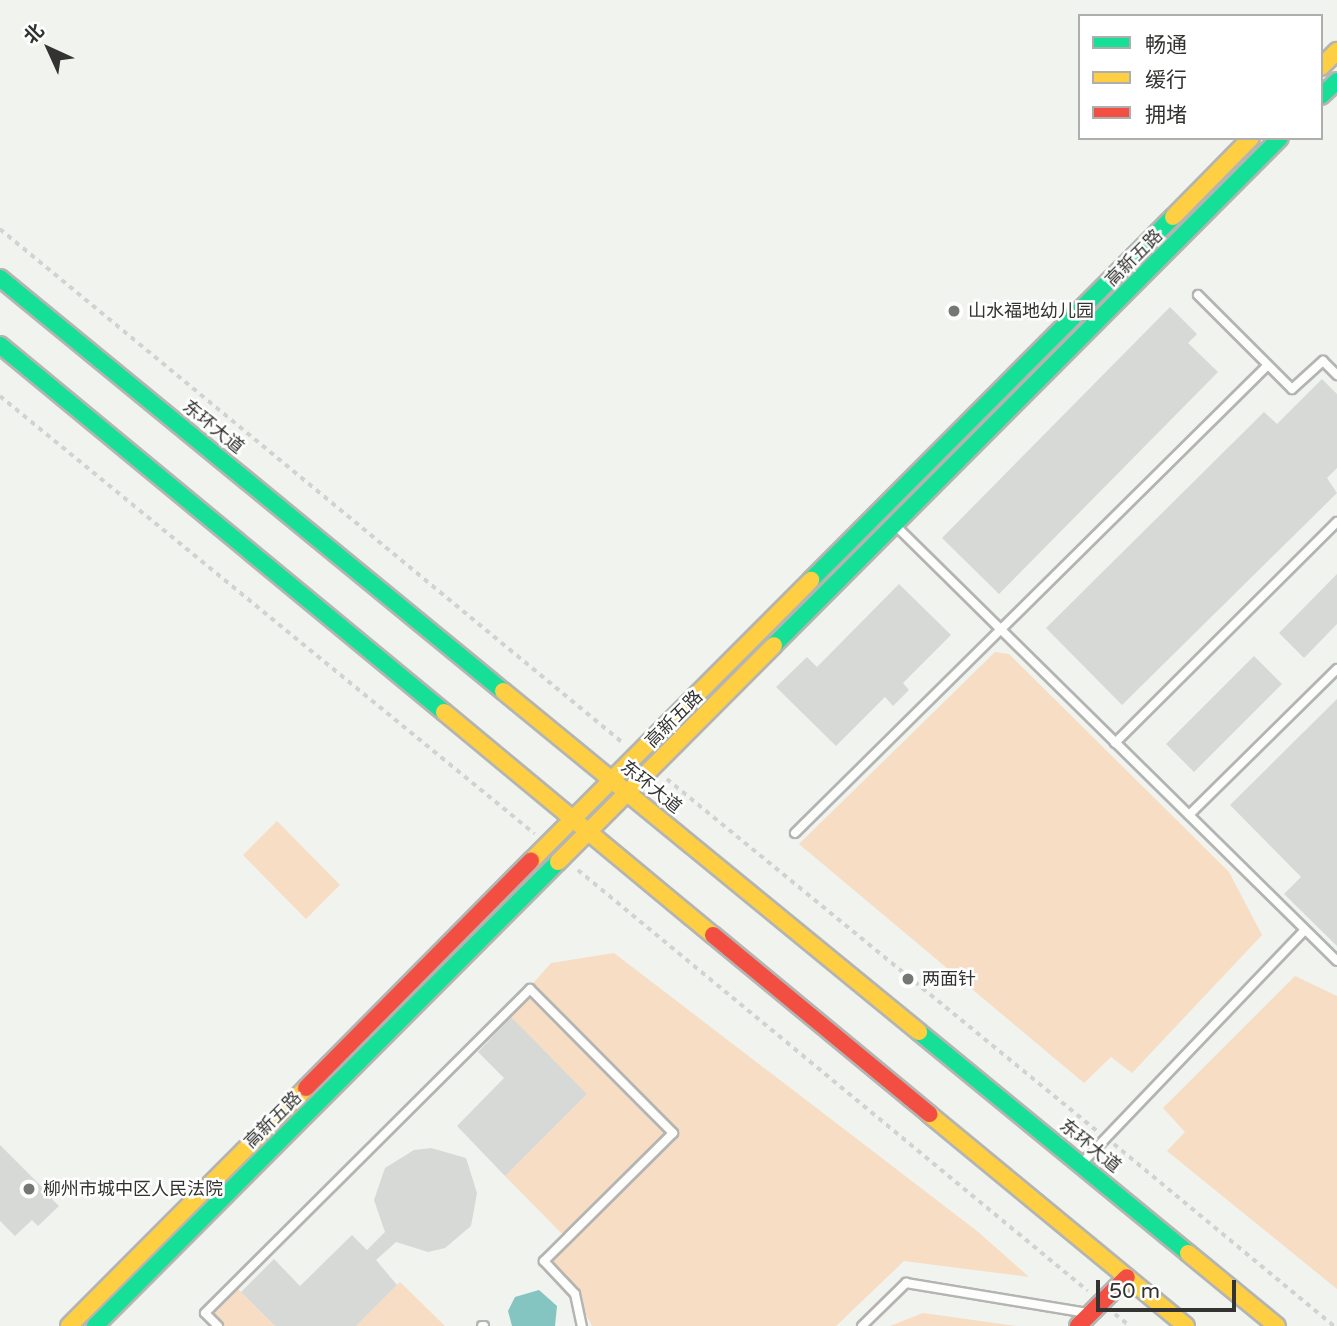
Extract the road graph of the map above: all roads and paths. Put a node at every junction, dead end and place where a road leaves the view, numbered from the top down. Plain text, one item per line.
1 (1337, 51) edge
2 (1323, 65) edge
3 (1337, 81) edge
4 (1323, 94) edge
5 (1249, 140) edge
6 (1278, 140) edge
7 (0, 278) edge
8 (1198, 295) dead end
9 (0, 345) edge
10 (1268, 365) junction
11 (1337, 375) edge
12 (1337, 522) edge
13 (895, 525) junction
14 (1001, 630) junction
15 (1337, 669) edge
16 (1115, 743) junction
17 (613, 780) junction
18 (628, 792) junction
19 (1189, 816) junction
20 (571, 822) junction
21 (795, 833) dead end
22 (586, 834) junction
23 (1305, 930) junction
24 (1337, 961) edge
25 (1081, 1164) junction
26 (1127, 1277) junction
27 (1091, 1313) junction
28 (69, 1326) edge
29 (95, 1326) edge
30 (218, 1326) edge
31 (582, 1326) edge
32 (862, 1326) edge
33 (1078, 1326) edge
34 (1186, 1326) edge
35 (1277, 1326) edge

1 - 2 main road
3 - 4 main road
5 - 17 main road, 高新五路
6 - 13 main road, 高新五路
7 - 17 main road, 东环大道
8 - 10 lane
9 - 20 main road
10 - 11 lane
10 - 14 lane
12 - 16 lane
13 - 14 lane
13 - 18 main road, 高新五路
14 - 16 lane
14 - 21 lane
15 - 19 lane
16 - 19 lane
17 - 18 main road, 东环大道
17 - 20 main road, 高新五路
18 - 22 main road, 高新五路
18 - 25 main road, 东环大道
19 - 23 lane
20 - 22 main road
20 - 28 main road, 高新五路
22 - 26 main road
22 - 29 main road, 高新五路
23 - 24 lane
23 - 25 lane
25 - 35 main road, 东环大道
26 - 27 main road
26 - 34 main road
27 - 32 lane
27 - 33 main road
30 - 31 lane

